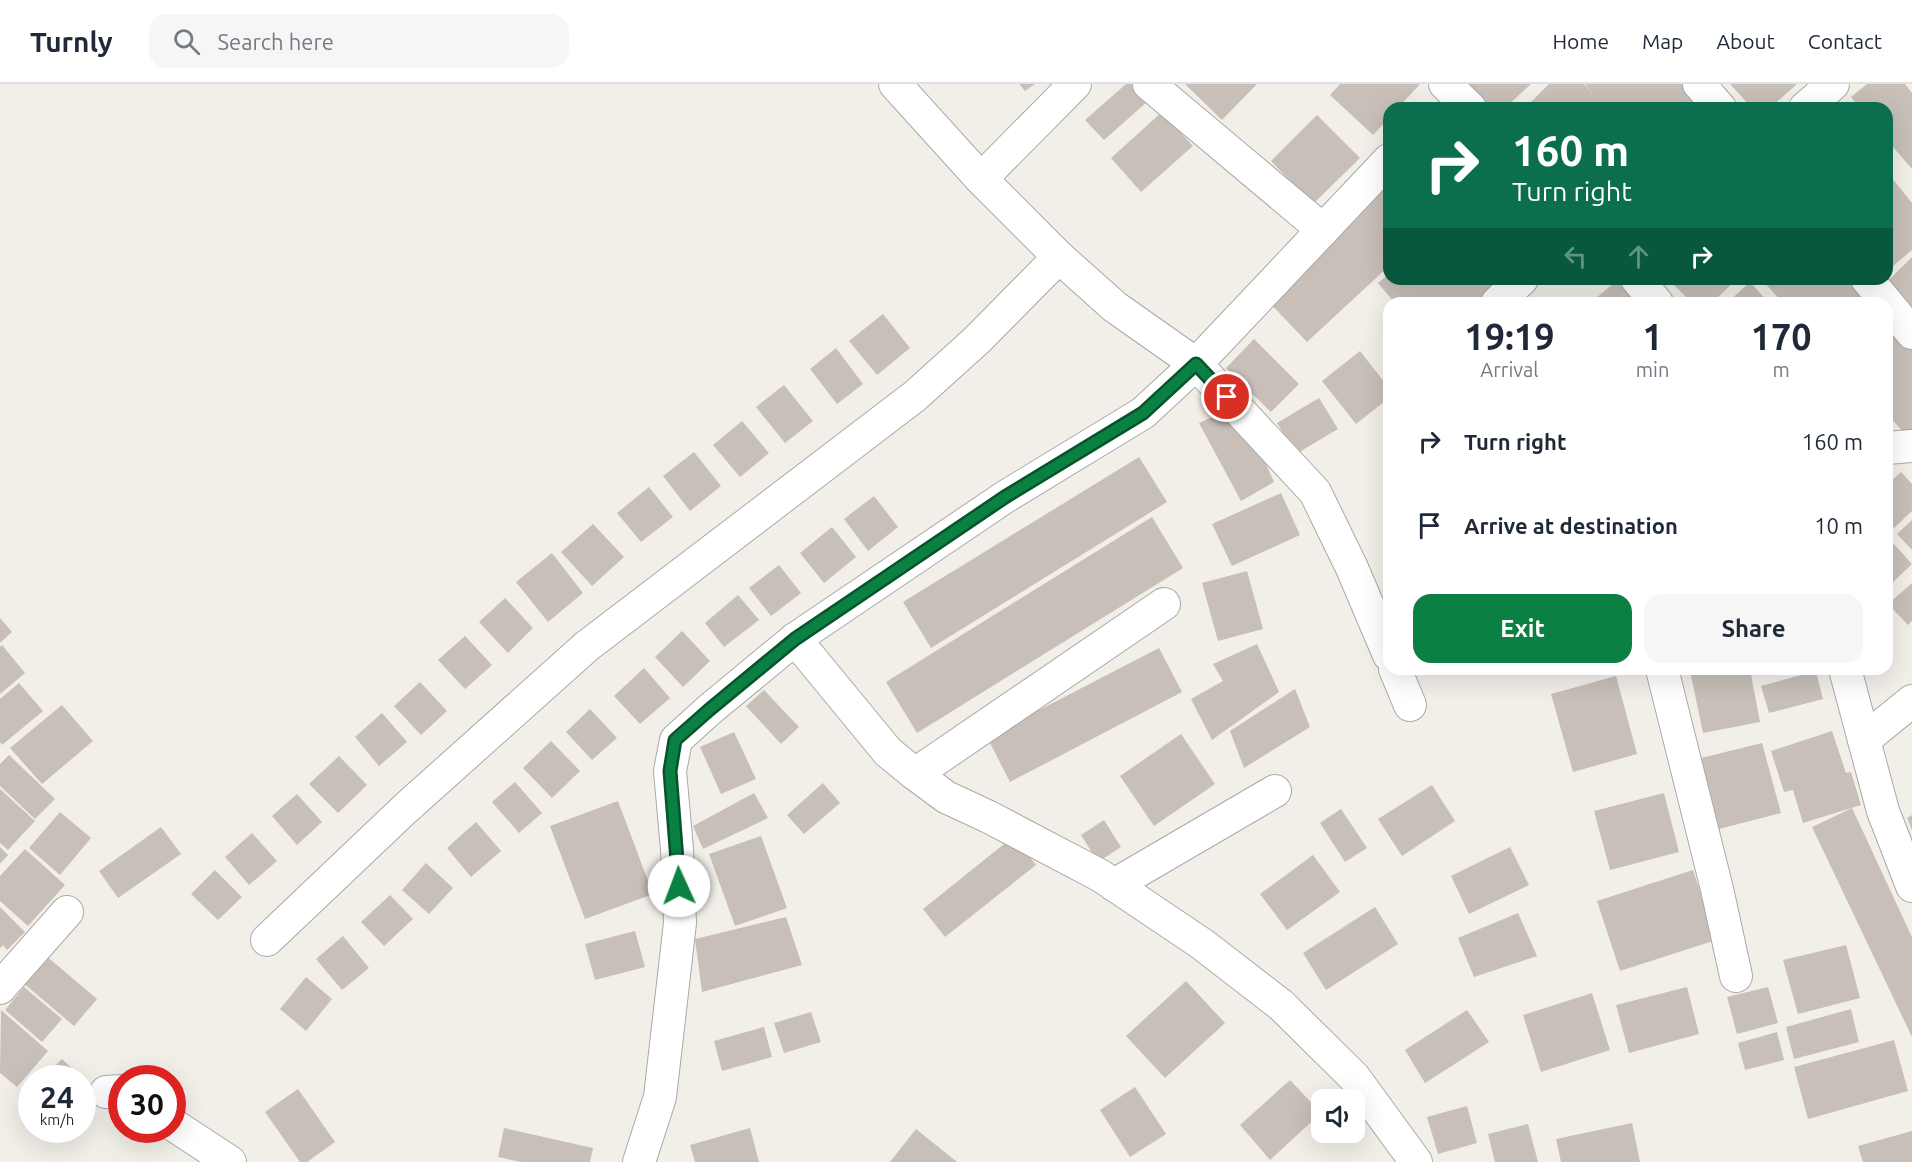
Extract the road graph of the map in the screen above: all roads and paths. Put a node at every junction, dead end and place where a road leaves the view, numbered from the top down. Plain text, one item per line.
1 (895, 84) edge
2 (1075, 84) edge
3 (1149, 84) edge
4 (1699, 84) edge
5 (1833, 84) edge
6 (1715, 102) edge
7 (1811, 102) edge
8 (1383, 166) edge
9 (981, 179) junction
10 (1323, 230) junction
11 (1059, 257) junction
12 (1516, 285) edge
13 (1642, 285) edge
14 (1871, 285) edge
15 (1503, 297) edge
16 (1653, 297) edge
17 (1882, 297) edge
18 (1893, 310) edge
19 (1912, 333) edge
20 (1196, 364) junction
21 (1912, 446) edge
22 (1893, 448) edge
23 (1164, 604) dead end
24 (795, 639) junction
25 (1383, 641) edge
26 (1398, 675) edge
27 (1664, 675) edge
28 (1847, 675) edge
29 (1912, 701) edge
30 (1410, 705) dead end
31 (1864, 740) junction
32 (915, 774) junction
33 (1275, 791) dead end
34 (1114, 885) junction
35 (1912, 886) edge
36 (67, 912) dead end
37 (267, 940) dead end
38 (1736, 976) dead end
39 (0, 988) edge
40 (186, 1133) edge
41 (230, 1162) edge
42 (639, 1162) edge
43 (1416, 1162) edge

1 - 9 street
2 - 9 street
3 - 10 street
4 - 6 street
5 - 7 street
8 - 10 street
9 - 11 street
10 - 20 street
11 - 20 street
11 - 37 street
12 - 15 street
13 - 16 street
14 - 17 street
18 - 19 street
20 - 24 street
20 - 25 street
21 - 22 street
23 - 32 street
24 - 32 street
24 - 42 street
26 - 30 street
27 - 38 street
28 - 31 street
29 - 31 street
31 - 35 street
32 - 34 street
33 - 34 street
34 - 43 street
36 - 39 street
40 - 41 street

